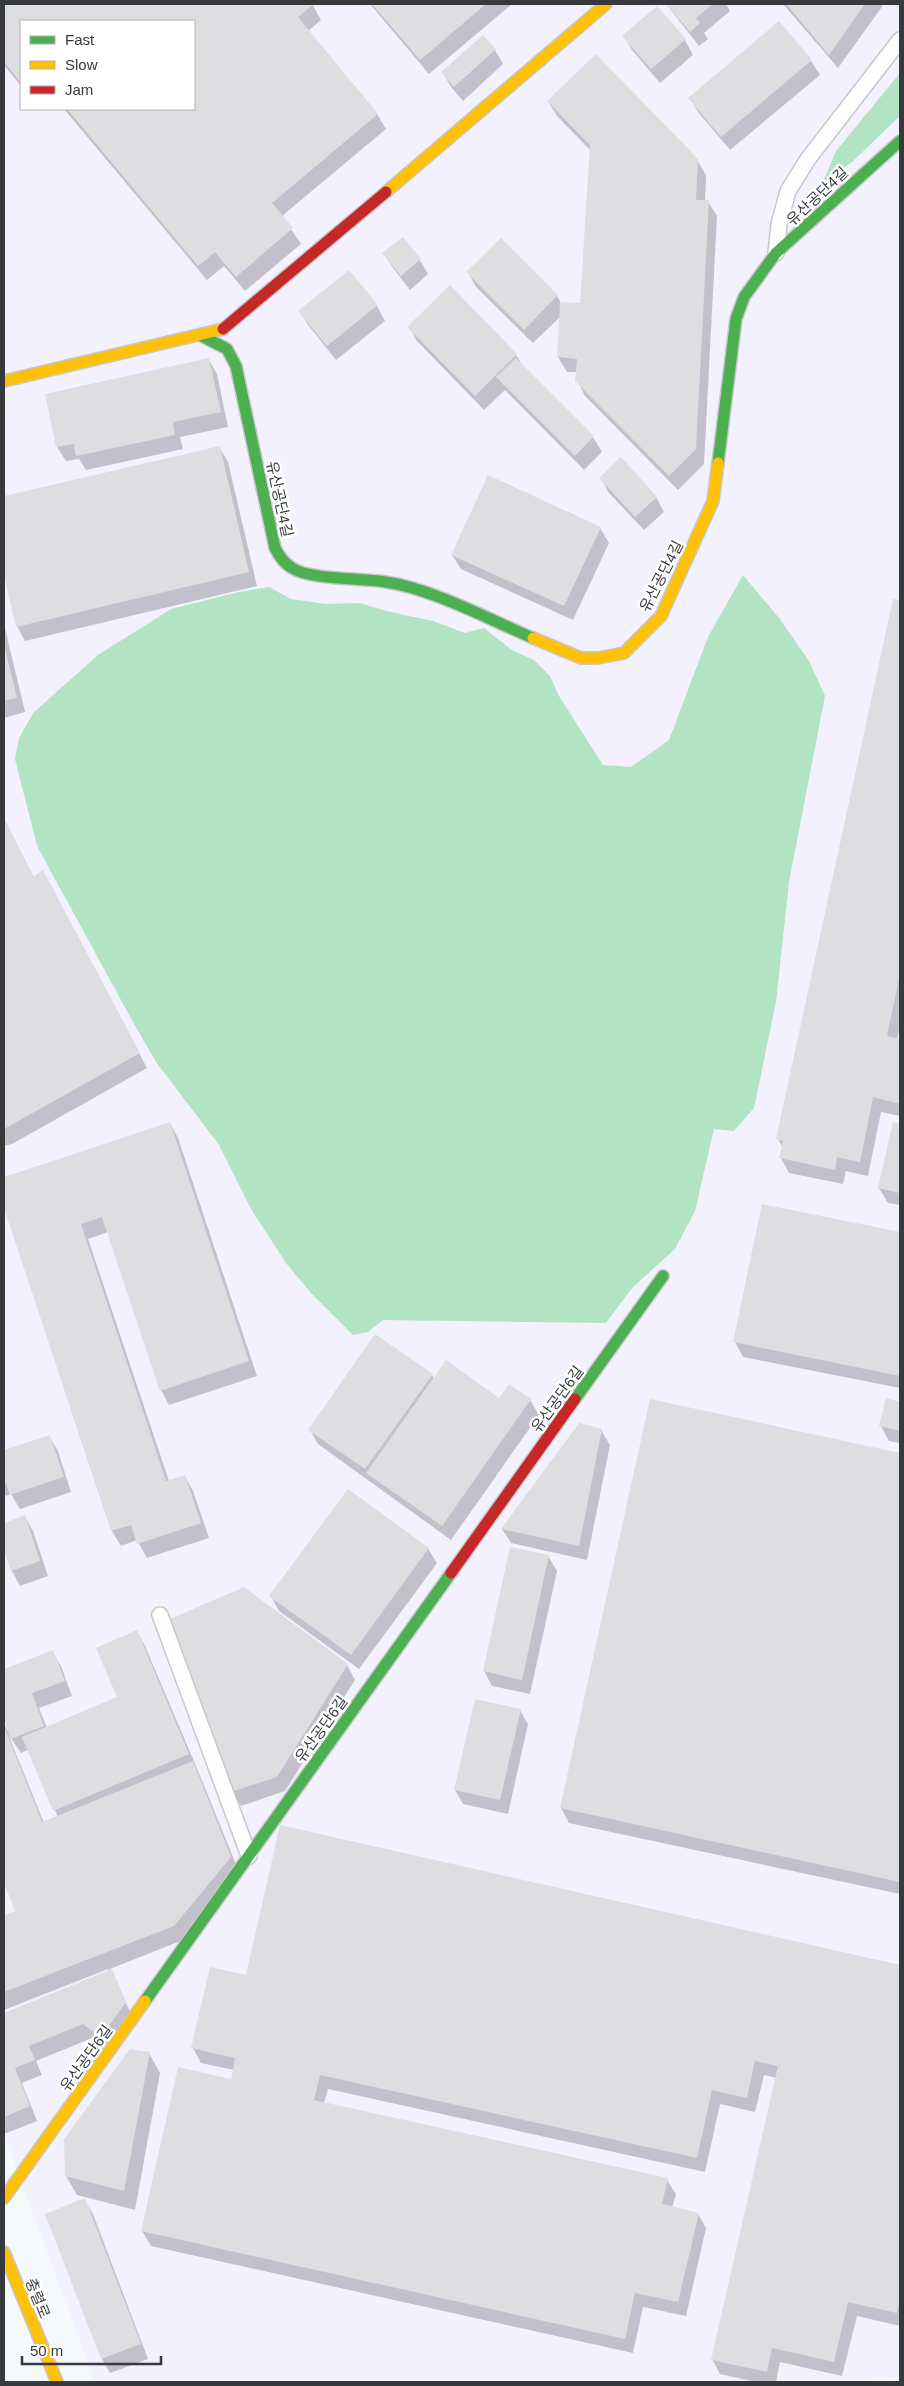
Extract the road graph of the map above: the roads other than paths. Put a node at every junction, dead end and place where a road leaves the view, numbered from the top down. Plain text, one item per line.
1 (606, 4) edge
2 (900, 40) edge
3 (900, 141) edge
4 (776, 253) junction
5 (200, 335) junction
6 (4, 381) edge
7 (663, 1276) dead end
8 (160, 1615) dead end
9 (249, 1856) junction
10 (4, 2198) edge
11 (4, 2252) edge
12 (57, 2382) edge

1 - 5 street
2 - 4 street
3 - 4 street, 유산공단4길
4 - 5 street, 유산공단4길
5 - 6 street
7 - 9 street, 유산공단6길
8 - 9 street
9 - 10 street, 유산공단6길
11 - 12 street, 충렬로

